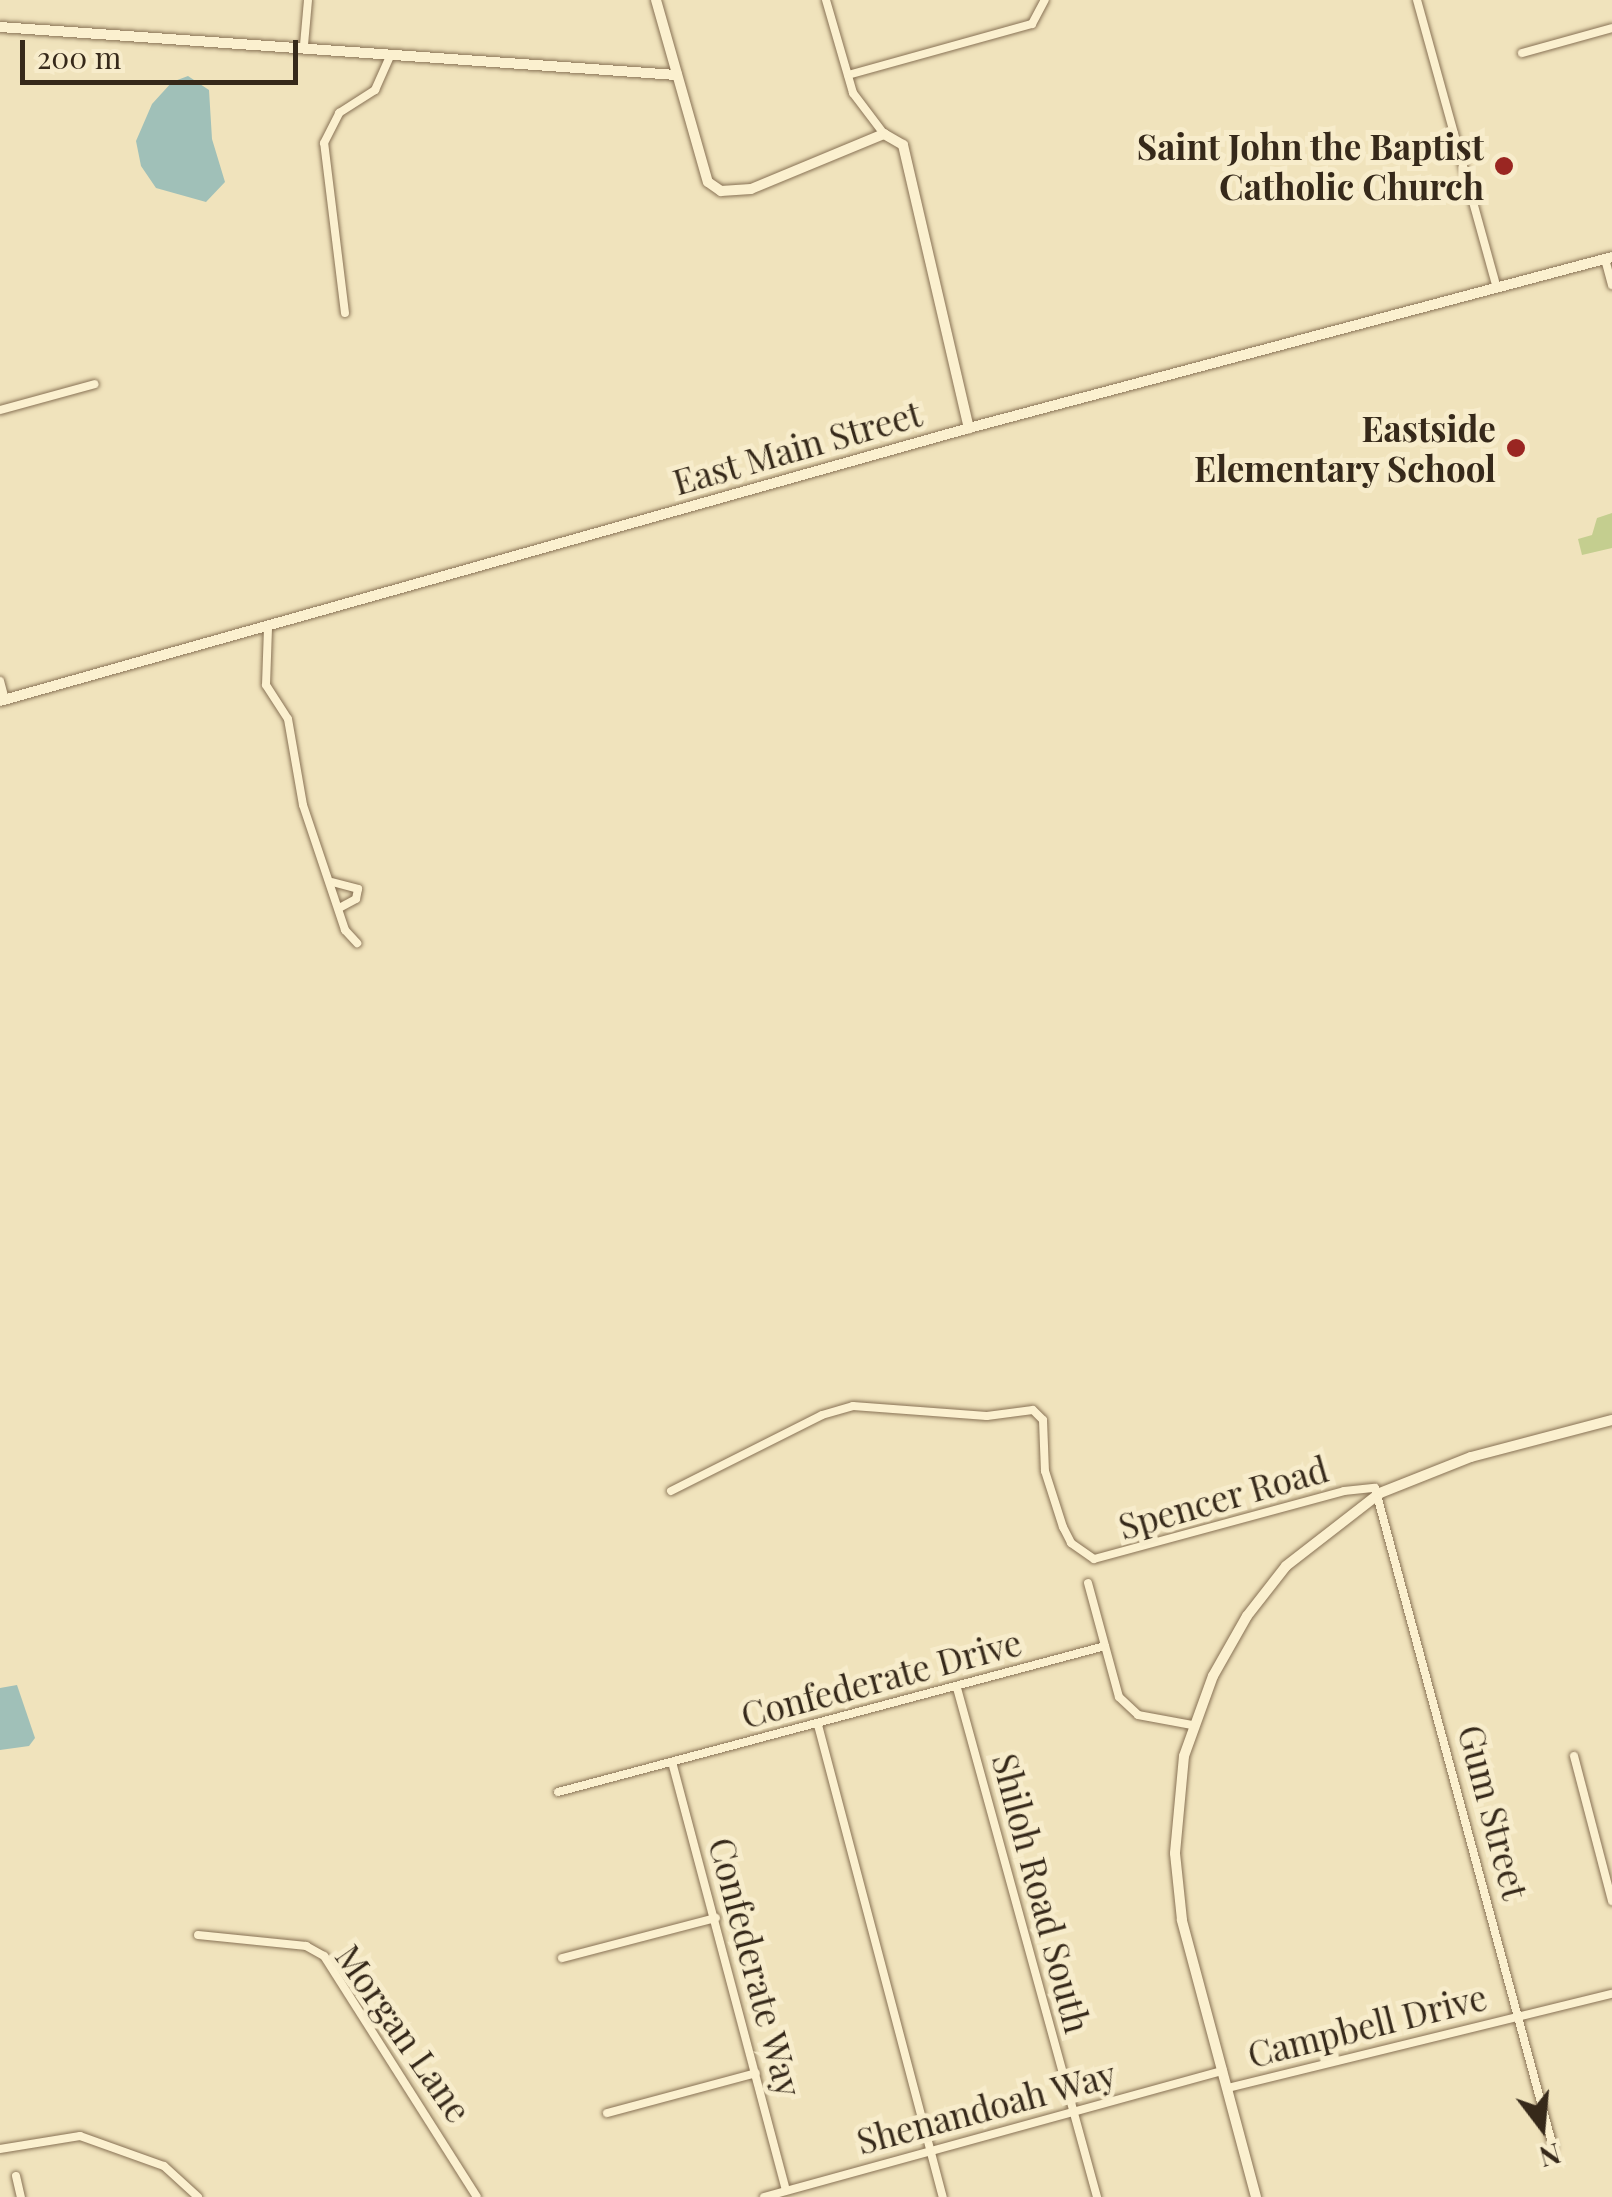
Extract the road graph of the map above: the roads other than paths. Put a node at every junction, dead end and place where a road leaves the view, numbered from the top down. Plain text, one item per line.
1 (308, 0) edge
2 (656, 0) edge
3 (826, 0) edge
4 (1045, 0) edge
5 (1417, 0) edge
6 (0, 27) edge
7 (1612, 28) edge
8 (304, 45) junction
9 (1522, 53) dead end
10 (391, 54) junction
11 (676, 75) junction
12 (848, 75) junction
13 (884, 134) junction
14 (1608, 258) edge
15 (1612, 285) edge
16 (1497, 288) junction
17 (346, 313) dead end
18 (95, 384) dead end
19 (0, 410) edge
20 (969, 428) junction
21 (268, 628) junction
22 (0, 680) edge
23 (3, 701) edge
24 (332, 882) junction
25 (339, 908) junction
26 (357, 943) dead end
27 (1612, 1420) edge
28 (670, 1491) dead end
29 (1380, 1493) junction
30 (1088, 1583) dead end
31 (1105, 1646) junction
32 (957, 1688) junction
33 (818, 1724) junction
34 (1192, 1725) junction
35 (1574, 1756) dead end
36 (672, 1762) junction
37 (558, 1792) dead end
38 (1612, 1902) edge
39 (716, 1918) junction
40 (198, 1935) dead end
41 (562, 1958) dead end
42 (1612, 1994) edge
43 (1520, 2016) junction
44 (1223, 2071) junction
45 (756, 2072) junction
46 (1228, 2088) junction
47 (606, 2113) dead end
48 (1075, 2113) junction
49 (1553, 2146) dead end
50 (0, 2148) edge
51 (932, 2152) junction
52 (16, 2176) dead end
53 (785, 2187) junction
54 (21, 2197) edge
55 (198, 2197) edge
56 (476, 2197) edge
57 (764, 2197) edge
58 (943, 2197) edge
59 (1096, 2197) edge
60 (1256, 2197) edge

1 - 8 street
2 - 11 street
3 - 12 street
4 - 12 street
5 - 16 street
6 - 8 street
7 - 9 street
8 - 10 street
10 - 11 street
10 - 17 street
11 - 13 street
12 - 13 street
13 - 20 street
14 - 15 street
14 - 16 street, East Main Street
16 - 20 street, East Main Street
18 - 19 street
20 - 21 street, East Main Street
21 - 23 street, East Main Street
21 - 24 street
22 - 23 street
24 - 25 street
24 - 25 street
25 - 26 street
27 - 29 street
28 - 29 street, Spencer Road
29 - 34 street
29 - 43 street, Gum Street
30 - 31 street
31 - 32 street, Confederate Drive
31 - 34 street
32 - 33 street, Confederate Drive
32 - 48 street, Shiloh Road South
33 - 36 street, Confederate Drive
33 - 51 street
34 - 44 street
35 - 38 street
36 - 37 street, Confederate Drive
36 - 39 street, Confederate Way
39 - 41 street
39 - 45 street, Confederate Way
40 - 56 street, Morgan Lane
42 - 43 street, Campbell Drive
43 - 46 street, Campbell Drive
43 - 49 street, Gum Street
44 - 46 street
44 - 48 street, Shenandoah Way
45 - 47 street
45 - 53 street, Confederate Way
46 - 60 street
48 - 51 street, Shenandoah Way
48 - 59 street, Shiloh Road South
50 - 55 street
51 - 53 street, Shenandoah Way
51 - 58 street
52 - 54 street
53 - 57 street, Shenandoah Way

